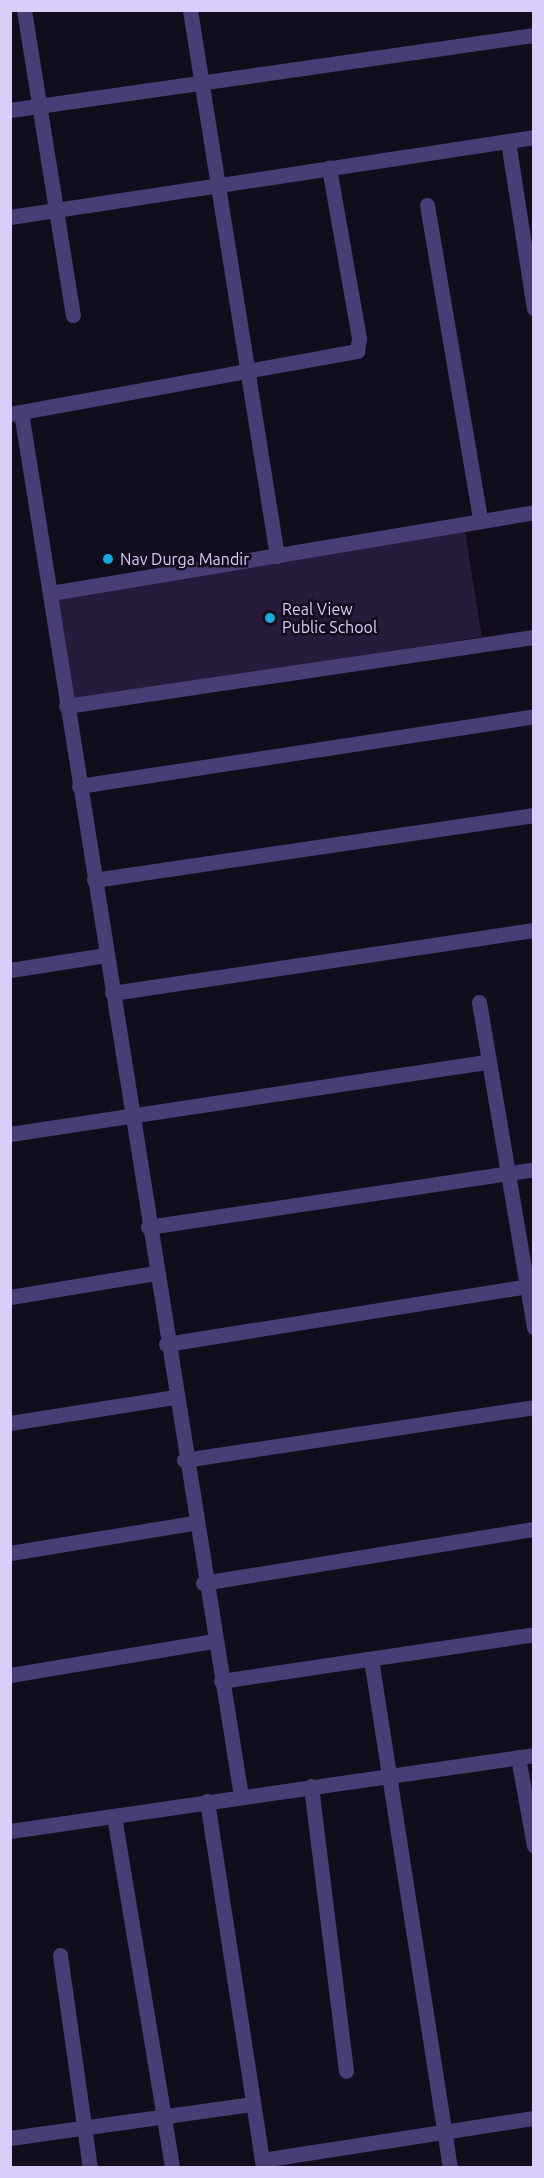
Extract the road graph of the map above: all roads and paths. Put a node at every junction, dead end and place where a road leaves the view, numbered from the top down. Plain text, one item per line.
1 (24, 10) edge
2 (190, 10) edge
3 (534, 35) edge
4 (201, 83) junction
5 (39, 106) junction
6 (10, 110) edge
7 (534, 137) edge
8 (508, 141) junction
9 (329, 168) junction
10 (217, 185) junction
11 (427, 205) dead end
12 (56, 210) junction
13 (10, 217) edge
14 (534, 308) edge
15 (73, 315) dead end
16 (248, 374) junction
17 (16, 413) edge
18 (534, 512) edge
19 (480, 520) junction
20 (277, 556) junction
21 (51, 593) junction
22 (534, 637) edge
23 (66, 706) junction
24 (534, 716) edge
25 (80, 786) junction
26 (534, 814) edge
27 (94, 880) junction
28 (534, 930) edge
29 (106, 955) junction
30 (10, 970) edge
31 (112, 993) junction
32 (479, 1002) dead end
33 (488, 1062) junction
34 (130, 1114) junction
35 (10, 1134) edge
36 (534, 1168) edge
37 (508, 1172) junction
38 (148, 1227) junction
39 (155, 1273) junction
40 (527, 1286) junction
41 (10, 1297) edge
42 (534, 1327) edge
43 (166, 1344) junction
44 (175, 1397) junction
45 (534, 1407) edge
46 (10, 1423) edge
47 (184, 1460) junction
48 (194, 1523) junction
49 (534, 1528) edge
50 (10, 1553) edge
51 (203, 1583) junction
52 (534, 1634) edge
53 (214, 1641) junction
54 (371, 1659) junction
55 (10, 1675) edge
56 (221, 1682) junction
57 (526, 1756) edge
58 (388, 1775) junction
59 (311, 1786) junction
60 (240, 1796) junction
61 (207, 1801) junction
62 (114, 1816) junction
63 (10, 1832) edge
64 (534, 1846) edge
65 (60, 1955) dead end
66 (346, 2071) dead end
67 (253, 2104) junction
68 (162, 2116) junction
69 (534, 2118) edge
70 (84, 2127) junction
71 (445, 2132) junction
72 (10, 2138) edge
73 (262, 2164) edge
74 (90, 2168) edge
75 (172, 2168) edge
76 (450, 2168) edge

1 - 5 street
2 - 4 street
3 - 4 street
4 - 5 street
4 - 10 street
5 - 6 street
5 - 12 street
7 - 8 street
8 - 9 street
8 - 14 street
9 - 10 street
9 - 16 street
10 - 12 street
10 - 16 street
11 - 19 street
12 - 13 street
12 - 15 street
16 - 17 street
16 - 20 street
17 - 21 street
18 - 19 street
19 - 20 street
20 - 21 street
21 - 23 street
22 - 23 street
23 - 25 street
24 - 25 street
25 - 27 street
26 - 27 street
27 - 29 street
28 - 31 street
29 - 30 street
29 - 31 street
31 - 34 street
32 - 33 street
33 - 34 street
33 - 37 street
34 - 35 street
34 - 38 street
36 - 37 street
37 - 38 street
37 - 40 street
38 - 39 street
39 - 41 street
39 - 43 street
40 - 42 street
40 - 43 street
43 - 44 street
44 - 46 street
44 - 47 street
45 - 47 street
47 - 48 street
48 - 50 street
48 - 51 street
49 - 51 street
51 - 53 street
52 - 54 street
53 - 55 street
53 - 56 street
54 - 56 street
54 - 58 street
56 - 60 street
57 - 58 street
57 - 64 street
58 - 59 street
58 - 71 street
59 - 60 street
59 - 66 street
60 - 61 street
61 - 62 street
61 - 67 street
62 - 63 street
62 - 68 street
65 - 70 street
67 - 68 street
67 - 73 street
68 - 70 street
68 - 75 street
69 - 71 street
70 - 72 street
70 - 74 street
71 - 73 street
71 - 76 street

